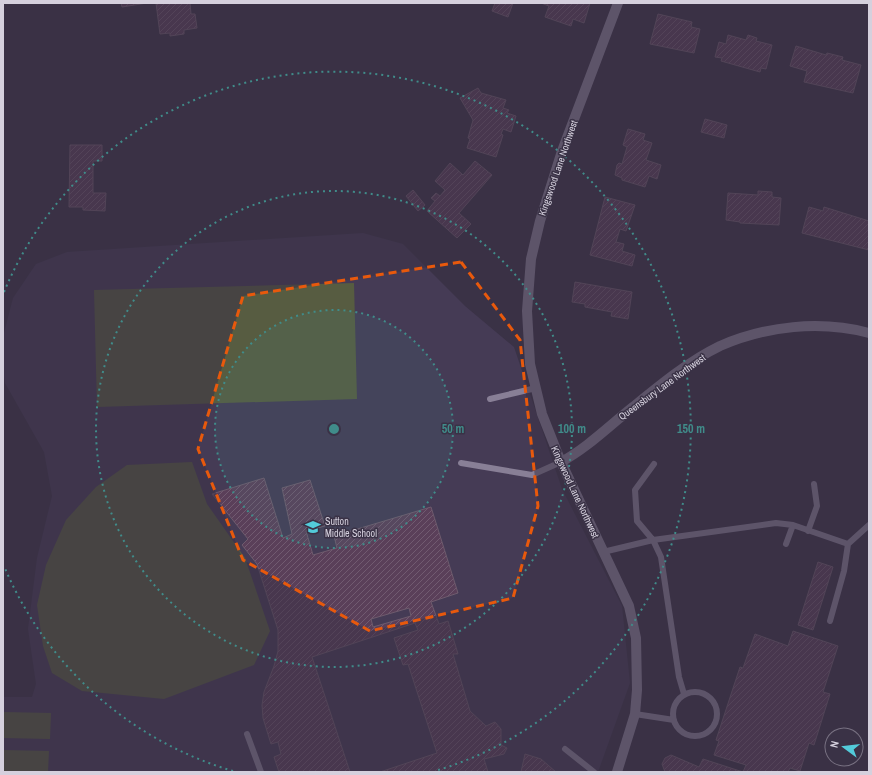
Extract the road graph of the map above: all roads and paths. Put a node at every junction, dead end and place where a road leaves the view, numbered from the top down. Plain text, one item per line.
1 (618, 3) edge
2 (869, 332) edge
3 (536, 388) junction
4 (490, 399) dead end
5 (561, 462) junction
6 (461, 464) dead end
7 (654, 464) dead end
8 (814, 484) dead end
9 (793, 525) junction
10 (869, 525) edge
11 (808, 530) junction
12 (653, 540) junction
13 (786, 544) dead end
14 (848, 544) junction
15 (603, 552) junction
16 (830, 621) dead end
17 (684, 694) junction
18 (635, 714) junction
19 (674, 720) junction
20 (247, 734) dead end
21 (565, 750) dead end
22 (261, 772) edge
23 (594, 772) edge
24 (617, 772) edge

1 - 3 street, Kingswood Lane Northwest
2 - 5 street, Queensbury Lane Northwest
3 - 4 lane
3 - 5 street, Kingswood Lane Northwest
5 - 6 lane
5 - 15 street, Kingswood Lane Northwest
7 - 12 lane
8 - 11 lane
9 - 11 lane
9 - 12 lane
9 - 13 lane
10 - 14 lane
11 - 14 lane
12 - 15 lane
12 - 17 lane
14 - 16 lane
15 - 18 street, Kingswood Lane Northwest
17 - 19 lane
17 - 19 lane
18 - 19 lane
18 - 24 street, Kingswood Lane Northwest
20 - 22 lane
21 - 23 lane

